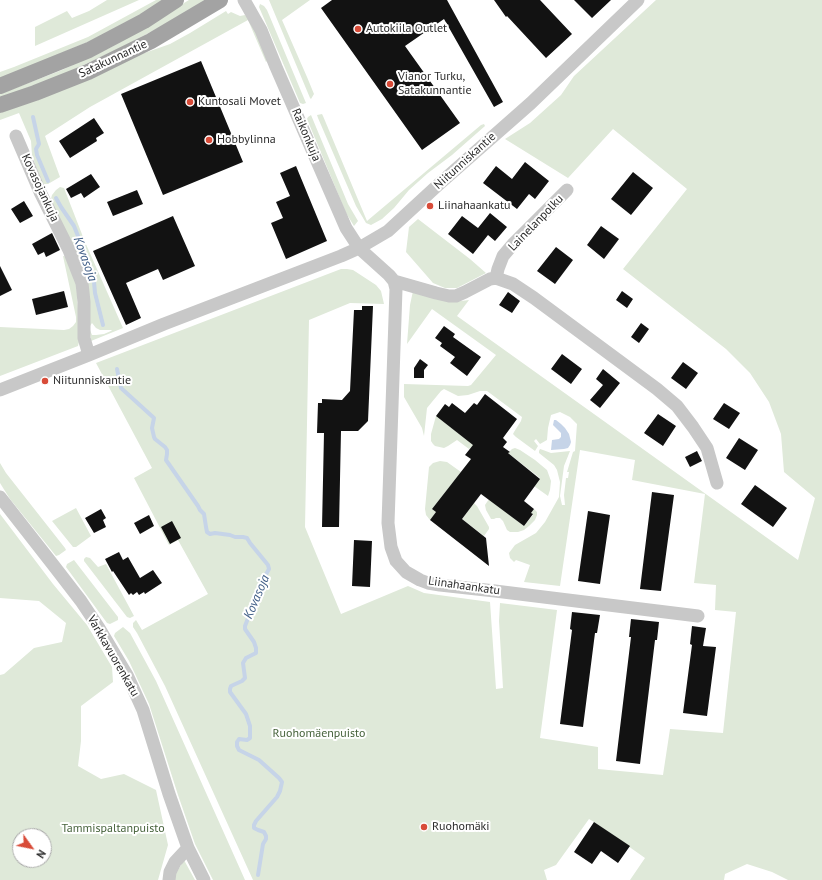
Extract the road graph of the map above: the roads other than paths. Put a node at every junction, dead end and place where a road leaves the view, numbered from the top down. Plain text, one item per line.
1 (176, 0) edge
2 (220, 0) edge
3 (244, 0) edge
4 (638, 0) edge
5 (0, 86) edge
6 (0, 105) edge
7 (16, 136) dead end
8 (567, 190) dead end
9 (359, 248) junction
10 (496, 278) junction
11 (394, 281) junction
12 (89, 355) junction
13 (0, 390) edge
14 (717, 483) dead end
15 (0, 497) edge
16 (698, 616) dead end
17 (188, 848) junction
18 (169, 880) edge
19 (204, 880) edge

1 - 5 main road, Satakunnantie
2 - 6 main road, Satakunnantie
3 - 9 street, Raikonkuja
4 - 9 street, Niitunniskantie
7 - 12 street, Kovasojankuja
8 - 10 street, Lainelanpolku
9 - 11 street
9 - 12 street, Niitunniskantie
10 - 11 street
10 - 14 street
11 - 16 street, Liinahaankatu
12 - 13 street, Niitunniskantie
15 - 17 street, Varkkavuorenkatu
17 - 18 street
17 - 19 street, Varkkavuorenkatu

